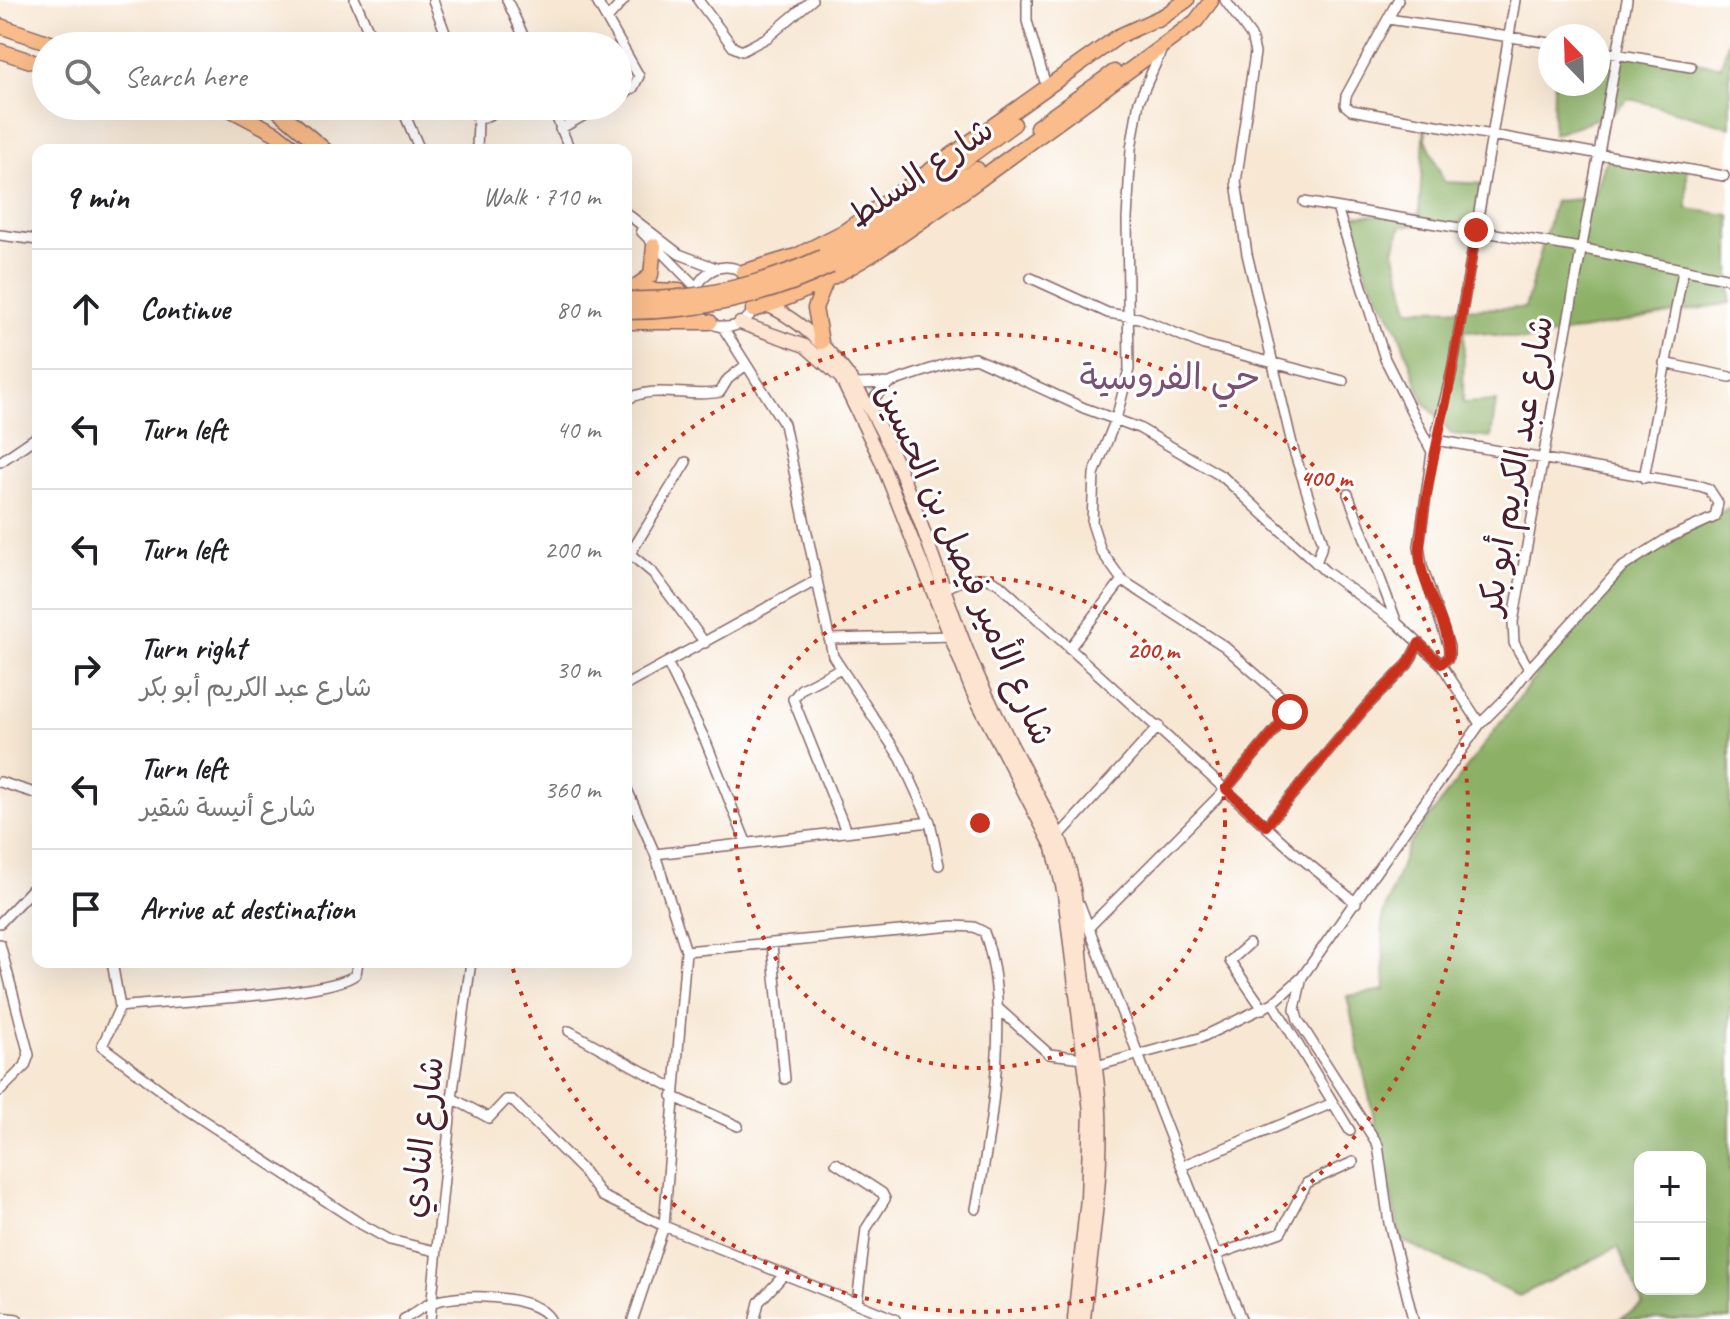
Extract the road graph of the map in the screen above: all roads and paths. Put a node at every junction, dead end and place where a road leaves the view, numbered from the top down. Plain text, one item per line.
1 (433, 0) edge
2 (507, 0) edge
3 (596, 0) edge
4 (624, 0) edge
5 (698, 0) edge
6 (812, 0) edge
7 (1027, 0) edge
8 (1187, 0) edge
9 (1216, 0) edge
10 (1398, 0) edge
11 (1515, 0) edge
12 (1627, 0) edge
13 (353, 1) edge
14 (608, 18) junction
15 (1388, 19) junction
16 (0, 26) edge
17 (368, 32) edge
18 (445, 32) edge
19 (522, 32) edge
20 (615, 32) edge
21 (32, 37) edge
22 (1509, 37) junction
23 (1538, 41) edge
24 (1163, 46) junction
25 (0, 51) edge
26 (1610, 52) edge
27 (1615, 53) junction
28 (32, 61) edge
29 (632, 63) edge
30 (1691, 67) dead end
31 (632, 89) edge
32 (1046, 96) junction
33 (251, 120) edge
34 (290, 120) edge
35 (407, 120) edge
36 (478, 120) edge
37 (557, 120) edge
38 (576, 120) edge
39 (560, 129) junction
40 (1492, 137) junction
41 (289, 144) edge
42 (318, 144) edge
43 (417, 144) edge
44 (477, 144) edge
45 (567, 144) edge
46 (1600, 155) junction
47 (1724, 176) dead end
48 (1304, 202) dead end
49 (1337, 208) junction
50 (632, 218) edge
51 (632, 220) edge
52 (1476, 230) junction
53 (0, 235) edge
54 (32, 239) edge
55 (654, 246) junction
56 (1580, 248) junction
57 (719, 268) junction
58 (1683, 271) junction
59 (743, 272) junction
60 (1031, 278) dead end
61 (1730, 279) edge
62 (826, 281) junction
63 (697, 289) junction
64 (632, 290) edge
65 (632, 293) edge
66 (632, 294) edge
67 (759, 305) junction
68 (632, 311) edge
69 (1128, 316) junction
70 (632, 322) edge
71 (740, 323) junction
72 (716, 324) junction
73 (821, 342) junction
74 (1664, 363) junction
75 (746, 365) junction
76 (1273, 365) junction
77 (1730, 377) edge
78 (1343, 381) dead end
79 (889, 383) junction
80 (856, 384) junction
81 (632, 398) edge
82 (871, 411) junction
83 (1116, 419) junction
84 (1440, 428) junction
85 (1421, 431) junction
86 (32, 440) edge
87 (1436, 440) junction
88 (1432, 452) junction
89 (1543, 459) junction
90 (0, 462) edge
91 (686, 462) dead end
92 (1644, 478) junction
93 (1348, 494) dead end
94 (632, 550) edge
95 (632, 560) edge
96 (1316, 563) junction
97 (817, 580) junction
98 (1122, 580) junction
99 (944, 589) junction
100 (1397, 623) junction
101 (955, 636) junction
102 (829, 639) junction
103 (705, 643) junction
104 (1419, 643) junction
105 (1069, 649) junction
106 (668, 664) junction
107 (1441, 664) junction
108 (839, 669) junction
109 (1529, 669) junction
110 (632, 682) edge
111 (1480, 724) junction
112 (1159, 726) junction
113 (0, 782) edge
114 (1226, 789) junction
115 (32, 792) edge
116 (632, 801) edge
117 (930, 822) junction
118 (1266, 826) junction
119 (846, 831) junction
120 (1059, 836) junction
121 (746, 842) junction
122 (655, 854) junction
123 (939, 865) dead end
124 (32, 889) edge
125 (1078, 900) junction
126 (1356, 903) junction
127 (0, 923) edge
128 (1089, 927) junction
129 (0, 944) edge
130 (1249, 944) dead end
131 (772, 945) junction
132 (686, 951) junction
133 (113, 968) edge
134 (357, 968) edge
135 (470, 968) edge
136 (1302, 977) junction
137 (1273, 1003) junction
138 (120, 1007) junction
139 (999, 1009) junction
140 (1263, 1009) junction
141 (1303, 1029) junction
142 (569, 1031) dead end
143 (1293, 1037) junction
144 (1086, 1040) junction
145 (1139, 1056) junction
146 (1084, 1058) junction
147 (1096, 1066) junction
148 (785, 1079) dead end
149 (0, 1091) edge
150 (672, 1092) junction
151 (452, 1098) junction
152 (1333, 1103) junction
153 (738, 1126) dead end
154 (1350, 1131) dead end
155 (1353, 1162) dead end
156 (836, 1163) dead end
157 (1184, 1165) junction
158 (976, 1209) dead end
159 (664, 1226) junction
160 (435, 1251) junction
161 (1216, 1255) junction
162 (784, 1275) junction
163 (430, 1303) junction
164 (857, 1303) junction
165 (0, 1317) edge
166 (17, 1319) edge
167 (404, 1319) edge
168 (430, 1319) edge
169 (550, 1319) edge
170 (633, 1319) edge
171 (755, 1319) edge
172 (895, 1319) edge
173 (1074, 1319) edge
174 (1084, 1319) edge
175 (1241, 1319) edge
176 (1413, 1319) edge

1 - 18 street
2 - 19 street
3 - 14 street
4 - 14 street
5 - 6 street
7 - 32 street
8 - 32 main road
9 - 24 main road
9 - 68 main road, شارع السلط, bridge
9 - 76 street
10 - 15 street
11 - 22 street
12 - 27 street, شارع عبد الكريم أبو بكر
13 - 17 street
14 - 20 street
15 - 22 street
15 - 40 street
16 - 21 main road
22 - 23 street
22 - 40 street
24 - 62 main road
24 - 69 street
25 - 28 main road
26 - 27 street
27 - 30 street
27 - 46 street, شارع عبد الكريم أبو بكر
29 - 31 street
32 - 59 main road
32 - 66 main road, شارع السلط, bridge
33 - 41 main road
34 - 42 main road
35 - 43 street
36 - 44 street
37 - 39 street
38 - 39 street
39 - 45 street
40 - 46 street
40 - 52 street
46 - 47 street
46 - 56 street, شارع عبد الكريم أبو بكر
48 - 49 street
49 - 52 street
49 - 85 street
50 - 57 street
51 - 55 street
52 - 56 street
52 - 84 street
53 - 54 street
55 - 63 street
55 - 64 main road
56 - 58 street
56 - 89 street, شارع عبد الكريم أبو بكر
57 - 59 street
57 - 63 street
58 - 61 street
58 - 74 street
59 - 67 street
60 - 69 street
62 - 67 main road
62 - 73 main road
63 - 65 main road
63 - 72 street
67 - 71 street
67 - 73 street, شارع الأمير فيصل بن الحسين
69 - 76 street
69 - 83 street
70 - 72 main road
71 - 72 street
71 - 101 street, شارع الأمير فيصل بن الحسين
72 - 75 street
73 - 80 street, شارع الأمير فيصل بن الحسين
74 - 77 street
74 - 92 street
75 - 81 street
75 - 97 street
76 - 78 street
76 - 96 street
79 - 80 street
79 - 82 street
79 - 83 street
80 - 82 street, شارع الأمير فيصل بن الحسين
82 - 99 street, شارع الأمير فيصل بن الحسين
83 - 96 street
83 - 98 street
84 - 85 street
84 - 87 street
85 - 88 street
86 - 90 street
87 - 88 street
87 - 89 street
88 - 107 street
89 - 92 street
89 - 109 street, شارع عبد الكريم أبو بكر
91 - 94 street
92 - 109 street
93 - 100 street
95 - 103 street
96 - 100 street
97 - 102 street
97 - 103 street
98 - 105 street
98 - 114 street
99 - 101 street, شارع الأمير فيصل بن الحسين
99 - 105 street
100 - 104 street
101 - 102 street
101 - 120 street, شارع الأمير فيصل بن الحسين
101 - 144 street, شارع الأمير فيصل بن الحسين
102 - 108 street
103 - 106 street
104 - 107 street
104 - 118 street
105 - 112 street
106 - 110 street
106 - 121 street
107 - 111 street
108 - 117 street
108 - 119 street
109 - 111 street
111 - 126 street
112 - 114 street
112 - 120 street
113 - 115 street
114 - 118 street
114 - 128 street
116 - 122 street
117 - 119 street
117 - 123 street
118 - 126 street
119 - 121 street
120 - 125 street, شارع الأمير فيصل بن الحسين
121 - 122 street
122 - 132 street
124 - 127 street
125 - 128 street
125 - 144 street, شارع الأمير فيصل بن الحسين
126 - 136 street
128 - 145 street
129 - 149 street
130 - 140 street
131 - 132 street
131 - 139 street
131 - 148 street
132 - 150 street
133 - 138 street
134 - 138 street
135 - 151 street, شارع النادي
136 - 137 street
136 - 141 street
137 - 140 street
137 - 143 street
138 - 160 street
139 - 146 street
139 - 158 street
140 - 145 street
141 - 143 street
141 - 176 street
142 - 150 street
143 - 152 street
144 - 146 street, شارع الأمير فيصل بن الحسين
144 - 147 street, شارع الأمير فيصل بن الحسين
145 - 147 street
145 - 157 street
146 - 173 street, شارع الأمير فيصل بن الحسين
147 - 174 street, شارع الأمير فيصل بن الحسين
150 - 153 street
150 - 159 street
151 - 159 street
151 - 160 street, شارع النادي
152 - 154 street
152 - 157 street
155 - 161 street
156 - 164 street
157 - 161 street
159 - 162 street
159 - 170 street
160 - 163 street, شارع النادي
161 - 175 street
162 - 164 street
162 - 171 street
163 - 167 street
163 - 168 street, شارع النادي
163 - 169 street
164 - 172 street
165 - 166 street

